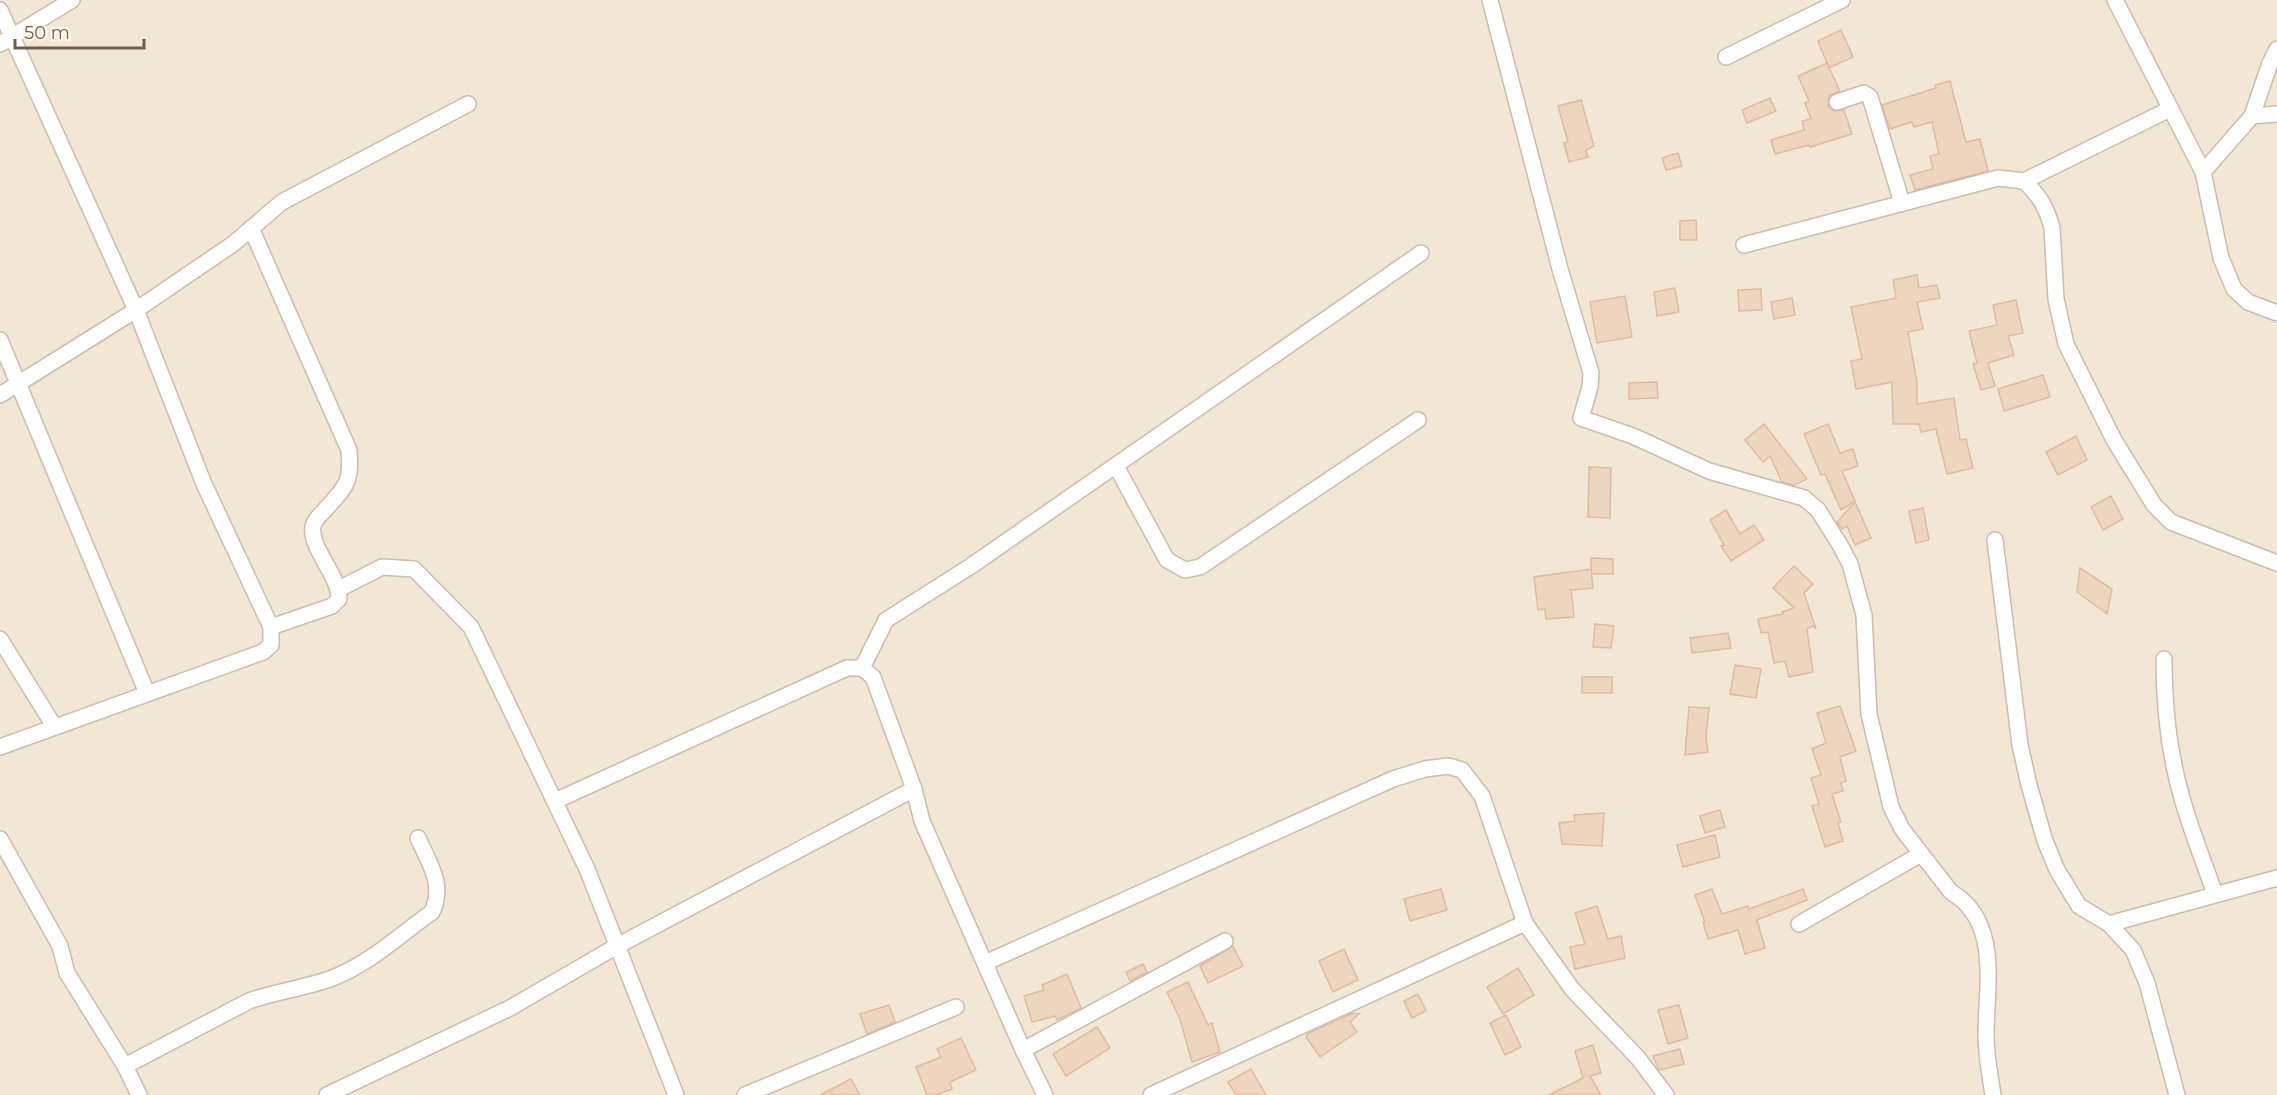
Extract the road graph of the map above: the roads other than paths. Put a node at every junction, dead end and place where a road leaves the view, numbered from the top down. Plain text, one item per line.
1 (72, 0) edge
2 (1490, 0) edge
3 (1842, 0) edge
4 (2115, 0) edge
5 (0, 10) edge
6 (5, 41) edge
7 (2277, 49) edge
8 (1726, 57) dead end
9 (1837, 102) dead end
10 (468, 104) dead end
11 (2170, 109) junction
12 (2277, 114) edge
13 (2252, 116) junction
14 (2203, 172) junction
15 (2024, 181) junction
16 (1902, 203) junction
17 (251, 228) junction
18 (1744, 245) dead end
19 (1421, 254) dead end
20 (136, 310) junction
21 (2277, 313) edge
22 (0, 340) edge
23 (18, 383) junction
24 (0, 395) edge
25 (1418, 420) dead end
26 (1116, 466) junction
27 (1995, 540) dead end
28 (2277, 563) edge
29 (339, 588) junction
30 (271, 627) junction
31 (0, 639) edge
32 (2164, 660) dead end
33 (862, 668) junction
34 (147, 693) junction
35 (54, 726) junction
36 (0, 747) edge
37 (914, 789) junction
38 (555, 801) junction
39 (418, 838) dead end
40 (0, 839) edge
41 (1921, 854) junction
42 (2277, 878) edge
43 (2214, 894) junction
44 (1525, 922) junction
45 (1799, 924) dead end
46 (2109, 924) junction
47 (1225, 941) dead end
48 (617, 946) junction
49 (985, 963) junction
50 (956, 1007) dead end
51 (1023, 1050) junction
52 (125, 1066) junction
53 (139, 1095) edge
54 (327, 1095) edge
55 (676, 1095) edge
56 (745, 1095) edge
57 (1045, 1095) edge
58 (1151, 1095) edge
59 (1666, 1095) edge
60 (1994, 1095) edge
61 (2177, 1095) edge

1 - 6 street
2 - 41 street
3 - 8 street
4 - 11 street
5 - 6 street
6 - 20 street
7 - 13 street
9 - 16 street
10 - 17 street
11 - 14 street
11 - 15 street
12 - 13 street
13 - 14 street
14 - 21 street
15 - 16 street
15 - 28 street
16 - 18 street
17 - 20 street
17 - 29 street
19 - 26 street
20 - 23 street
20 - 30 street
22 - 23 street
23 - 24 street
23 - 34 street
25 - 26 street
26 - 33 street
27 - 46 street
29 - 30 street
29 - 38 street
30 - 34 street
31 - 35 street
32 - 43 street
33 - 37 street
33 - 38 street
34 - 35 street
35 - 36 street
37 - 48 street
37 - 49 street
38 - 48 street
39 - 52 street
40 - 52 street
41 - 45 street
41 - 60 street
42 - 43 street
43 - 46 street
44 - 49 street
44 - 58 street
44 - 59 street
46 - 61 street
47 - 51 street
48 - 54 street
48 - 55 street
49 - 51 street
50 - 56 street
51 - 57 street
52 - 53 street

